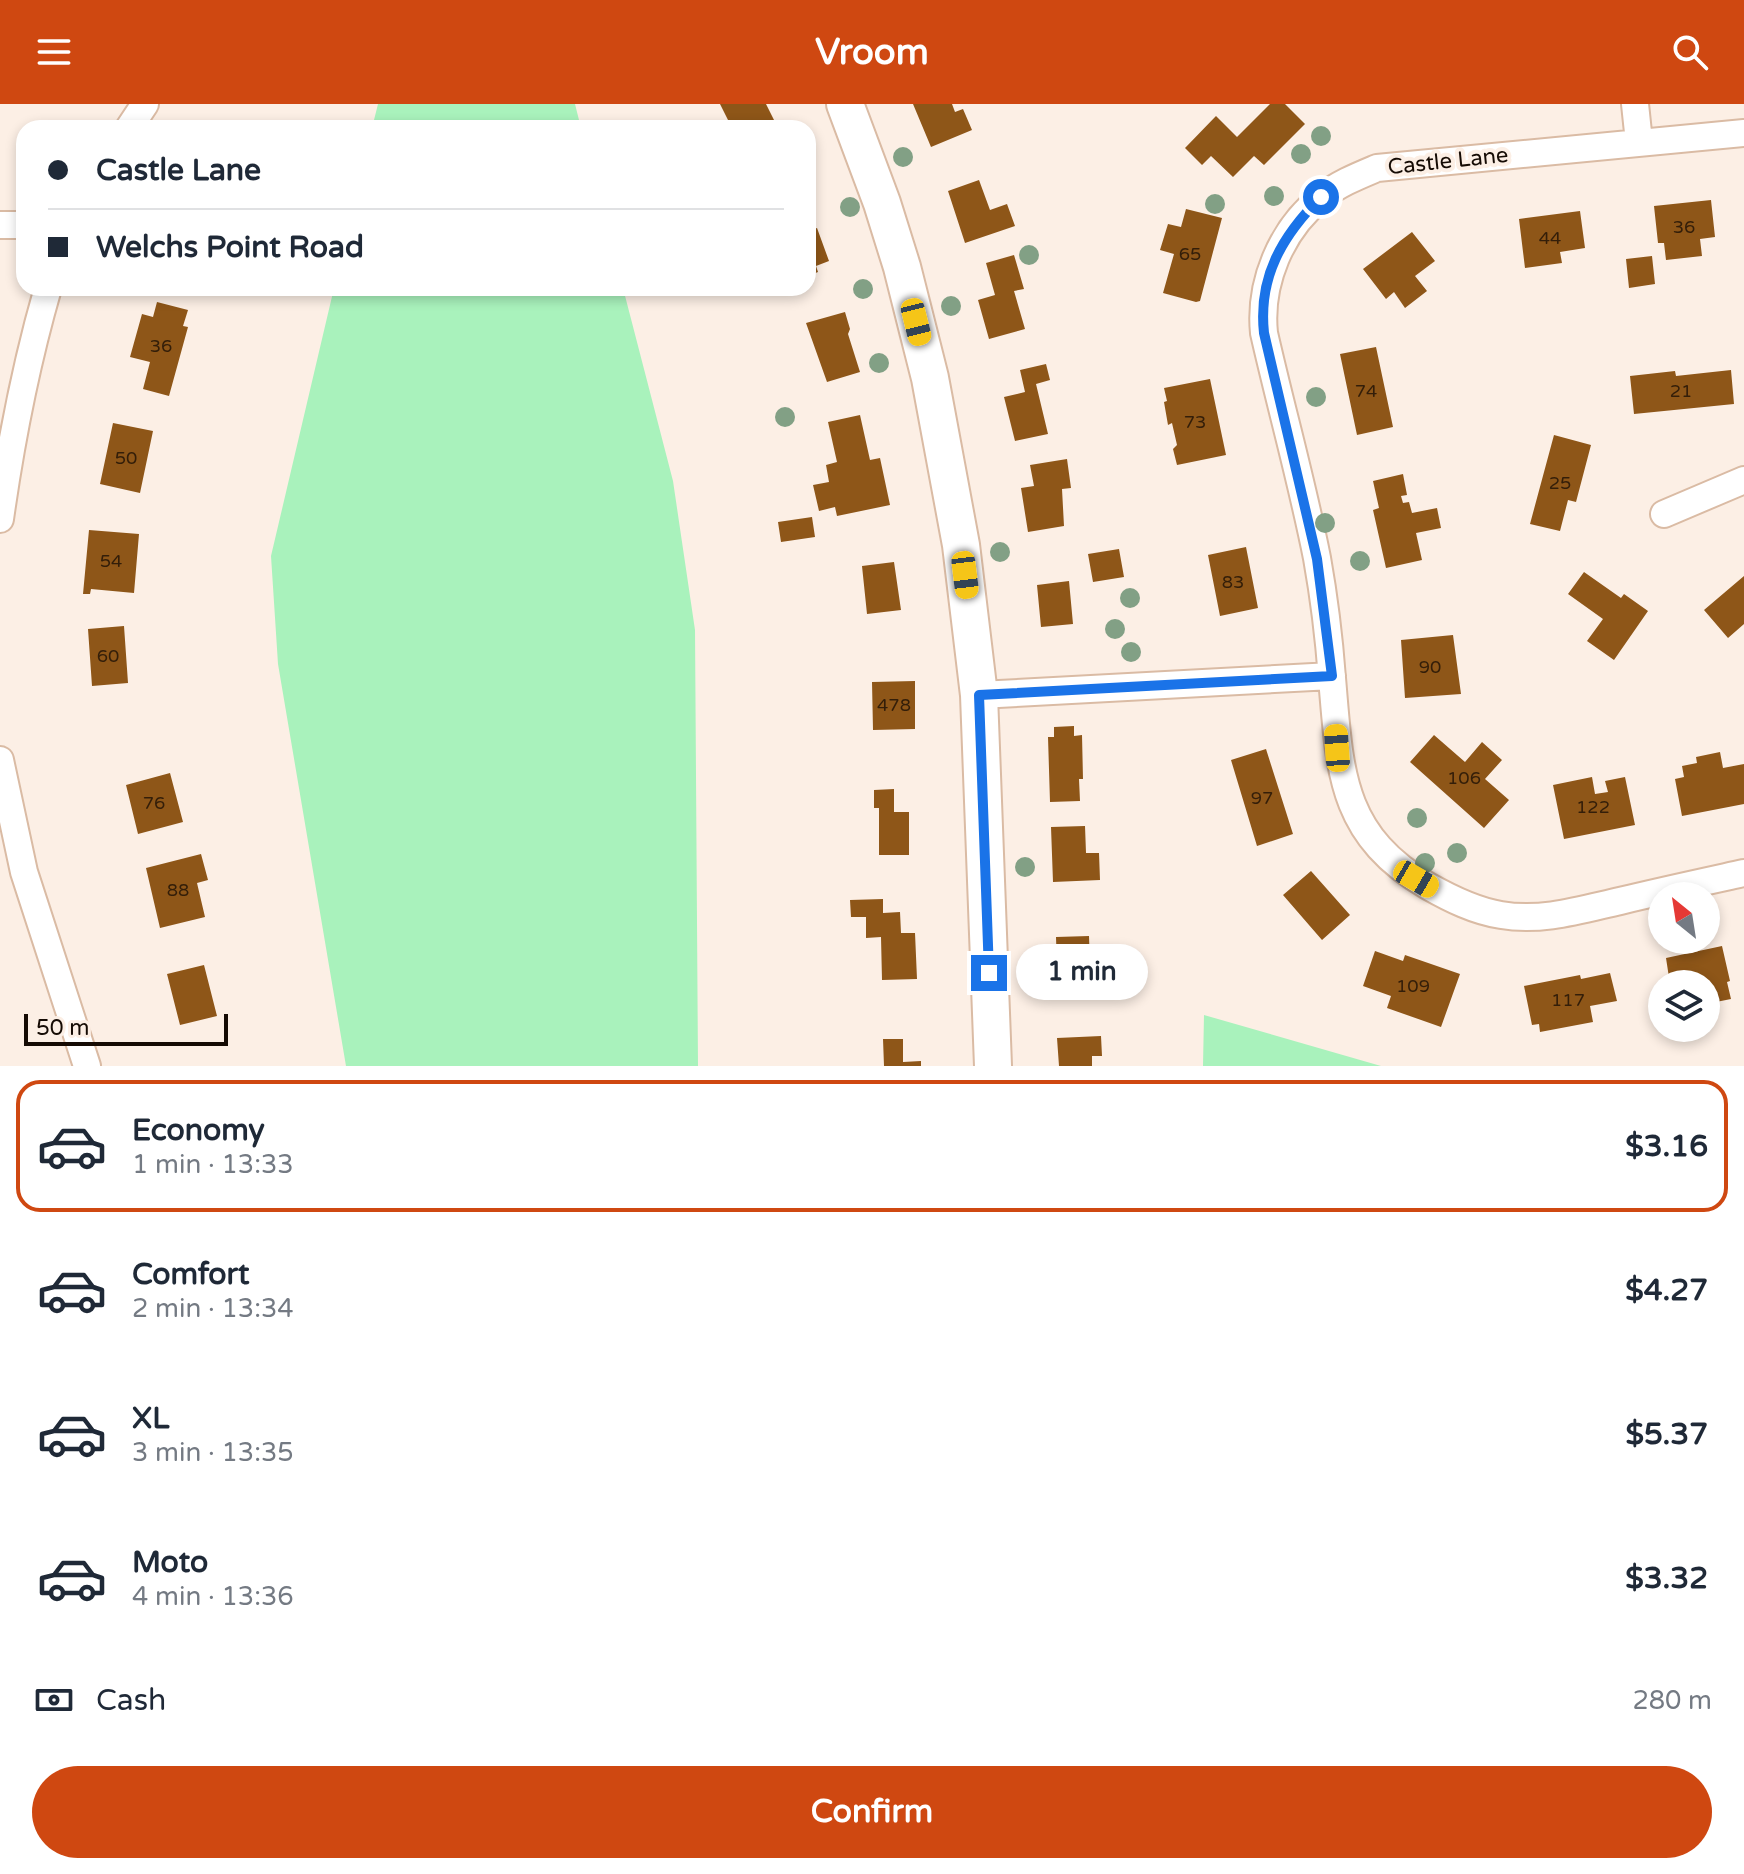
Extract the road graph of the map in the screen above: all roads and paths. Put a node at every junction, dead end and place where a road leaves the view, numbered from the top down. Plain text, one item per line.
1 (845, 104) edge
2 (1635, 104) edge
3 (1744, 133) edge
4 (1639, 142) junction
5 (46, 296) edge
6 (1744, 480) edge
7 (1664, 514) dead end
8 (0, 519) edge
9 (1332, 676) junction
10 (979, 695) junction
11 (0, 760) edge
12 (1744, 873) edge
13 (87, 1066) edge
14 (993, 1066) edge

1 - 10 street
2 - 4 street
3 - 4 street, Castle Lane
4 - 9 street, Castle Lane
5 - 8 street
6 - 7 street
9 - 10 street
9 - 12 street, Castle Lane
10 - 14 street
11 - 13 street

